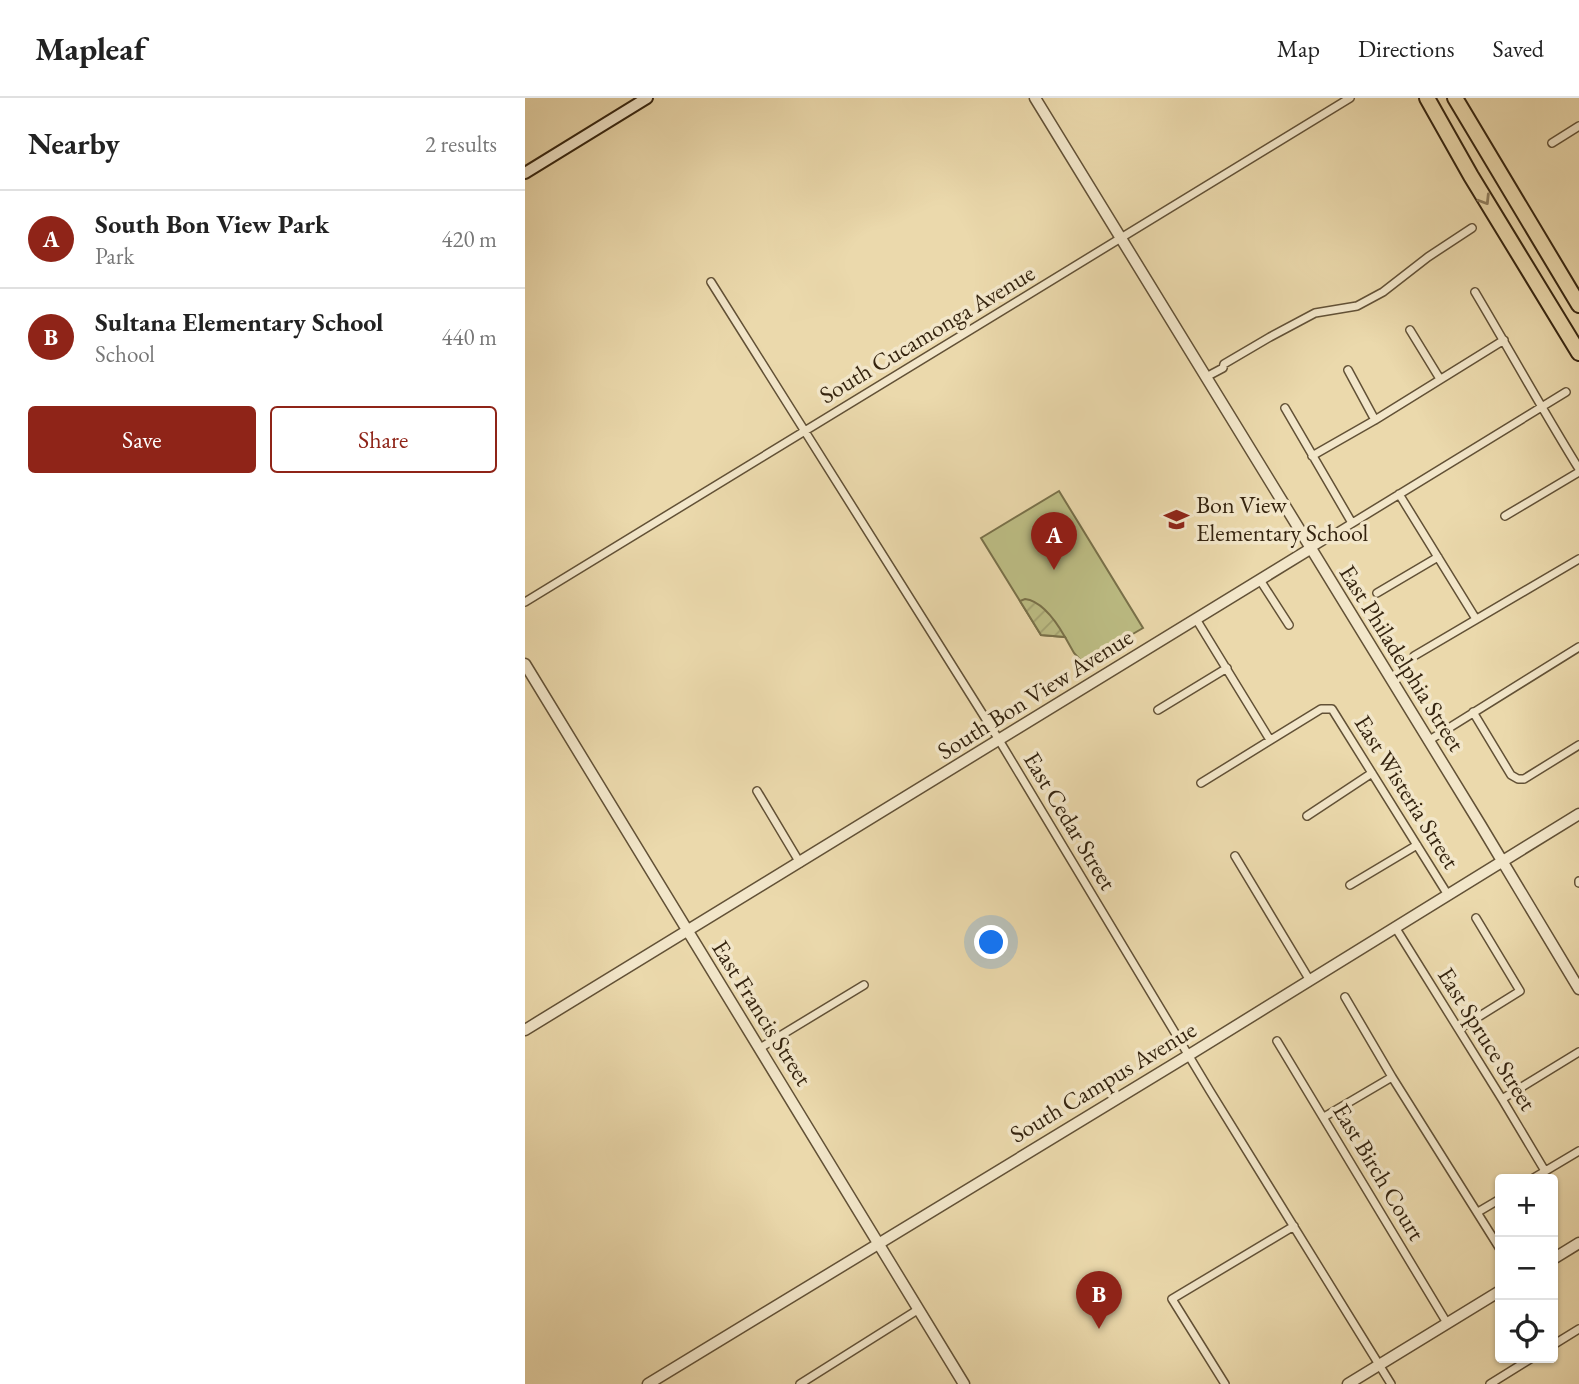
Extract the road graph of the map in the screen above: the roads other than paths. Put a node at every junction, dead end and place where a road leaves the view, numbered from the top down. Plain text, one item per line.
1 (647, 98) edge
2 (1035, 98) edge
3 (1350, 98) edge
4 (1418, 98) edge
5 (1427, 98) edge
6 (1455, 98) edge
7 (1579, 126) edge
8 (1552, 143) dead end
9 (525, 173) edge
10 (1471, 176) junction
11 (1472, 228) dead end
12 (1121, 238) junction
13 (711, 282) dead end
14 (1475, 292) dead end
15 (1579, 305) edge
16 (1410, 330) dead end
17 (1504, 341) junction
18 (1579, 353) edge
19 (1348, 370) dead end
20 (1205, 375) junction
21 (1440, 379) junction
22 (1566, 392) dead end
23 (1285, 408) dead end
24 (1541, 408) junction
25 (1375, 420) junction
26 (805, 431) junction
27 (1312, 456) junction
28 (1579, 470) edge
29 (1399, 494) junction
30 (1505, 516) dead end
31 (1352, 523) junction
32 (1310, 549) junction
33 (1438, 557) junction
34 (1579, 559) edge
35 (1260, 580) junction
36 (1377, 593) dead end
37 (525, 602) edge
38 (1196, 619) junction
39 (1476, 619) junction
40 (1289, 625) dead end
41 (1579, 647) edge
42 (1414, 656) dead end
43 (525, 664) edge
44 (1227, 668) junction
45 (1158, 710) dead end
46 (1473, 712) junction
47 (999, 740) junction
48 (1270, 740) junction
49 (1428, 741) junction
50 (1579, 746) edge
51 (1372, 773) junction
52 (1201, 783) dead end
53 (757, 791) dead end
54 (1579, 814) edge
55 (1307, 816) dead end
56 (1417, 845) junction
57 (1235, 856) dead end
58 (1502, 862) junction
59 (800, 863) junction
60 (1350, 885) dead end
61 (1448, 895) junction
62 (1476, 918) dead end
63 (1395, 927) junction
64 (687, 932) junction
65 (1309, 979) junction
66 (864, 985) dead end
67 (1579, 989) edge
68 (1345, 997) dead end
69 (1459, 1029) junction
70 (525, 1030) edge
71 (1277, 1041) dead end
72 (760, 1048) junction
73 (1579, 1052) edge
74 (1189, 1055) junction
75 (1392, 1077) junction
76 (1502, 1099) junction
77 (1324, 1117) junction
78 (1579, 1151) edge
79 (1545, 1171) junction
80 (1540, 1174) edge
81 (1495, 1202) edge
82 (1478, 1212) junction
83 (1294, 1226) junction
84 (1495, 1241) edge
85 (878, 1243) junction
86 (1579, 1243) edge
87 (1558, 1256) edge
88 (1495, 1294) edge
89 (919, 1309) junction
90 (1447, 1324) junction
91 (1579, 1329) edge
92 (1558, 1342) edge
93 (1524, 1363) edge
94 (1379, 1365) junction
95 (813, 1376) junction
96 (648, 1384) edge
97 (800, 1384) edge
98 (817, 1384) edge
99 (964, 1384) edge
100 (1225, 1384) edge
101 (1348, 1384) edge
102 (1391, 1384) edge
103 (1490, 1384) edge

1 - 9 main road
2 - 12 street, East Philadelphia Street
3 - 12 street, South Cucamonga Avenue
4 - 10 highway
5 - 10 highway
6 - 15 highway
7 - 8 street
10 -> 18 highway
11 - 20 street
12 - 20 street, East Philadelphia Street
12 - 26 street, South Cucamonga Avenue
13 - 26 street, East Cedar Street
14 - 17 street
16 - 21 street
17 - 21 street
17 - 24 street
19 - 25 street
20 - 32 street, East Philadelphia Street
21 - 25 street
22 - 24 street, South Bon View Avenue
23 - 27 street
24 - 28 street
24 - 29 street, South Bon View Avenue
25 - 27 street
26 - 37 street, South Cucamonga Avenue
26 - 47 street, East Cedar Street
27 - 31 street
28 - 30 street
29 - 31 street, South Bon View Avenue
29 - 33 street
31 - 32 street, South Bon View Avenue
32 - 35 street, South Bon View Avenue
32 - 49 street, East Philadelphia Street
33 - 36 street
33 - 39 street
34 - 39 street
35 - 38 street, South Bon View Avenue
35 - 40 street
38 - 44 street
38 - 47 street, South Bon View Avenue
39 - 42 street
41 - 46 street
43 - 64 street, East Francis Street
44 - 45 street
44 - 48 street
46 - 49 street
46 - 50 street
47 - 59 street, South Bon View Avenue
47 - 74 street, East Cedar Street
48 - 51 street, East Wisteria Street
48 - 52 street
49 - 58 street, East Philadelphia Street
51 - 55 street
51 - 56 street, East Wisteria Street
53 - 59 street
54 - 58 street, South Campus Avenue
56 - 60 street
56 - 61 street, East Wisteria Street
57 - 65 street
58 - 61 street, South Campus Avenue
58 - 67 street, East Philadelphia Street
59 - 64 street, South Bon View Avenue
61 - 63 street, South Campus Avenue
62 - 69 street
63 - 65 street, South Campus Avenue
63 - 69 street, East Spruce Street
64 - 70 street, South Bon View Avenue
64 - 72 street, East Francis Street
65 - 74 street, South Campus Avenue
66 - 72 street
68 - 75 street
69 - 76 street, East Spruce Street
71 - 77 street, East Birch Court
72 - 85 street, East Francis Street
73 - 76 street
74 - 83 street, East Cedar Street
74 - 85 street, South Campus Avenue
75 - 77 street
75 - 82 street
76 - 79 street, East Spruce Street
77 - 90 street, East Birch Court
78 - 79 street
79 - 80 street
81 - 82 street
82 - 84 street
83 - 94 street, East Cedar Street
83 - 100 street
85 - 89 street, East Francis Street
85 - 96 street, South Campus Avenue
86 - 87 street
88 - 90 street
89 - 95 street
89 - 99 street, East Francis Street
90 - 94 street
91 - 92 street
93 - 103 street
94 - 101 street
94 - 102 street, East Cedar Street
95 - 97 street
95 - 98 street

